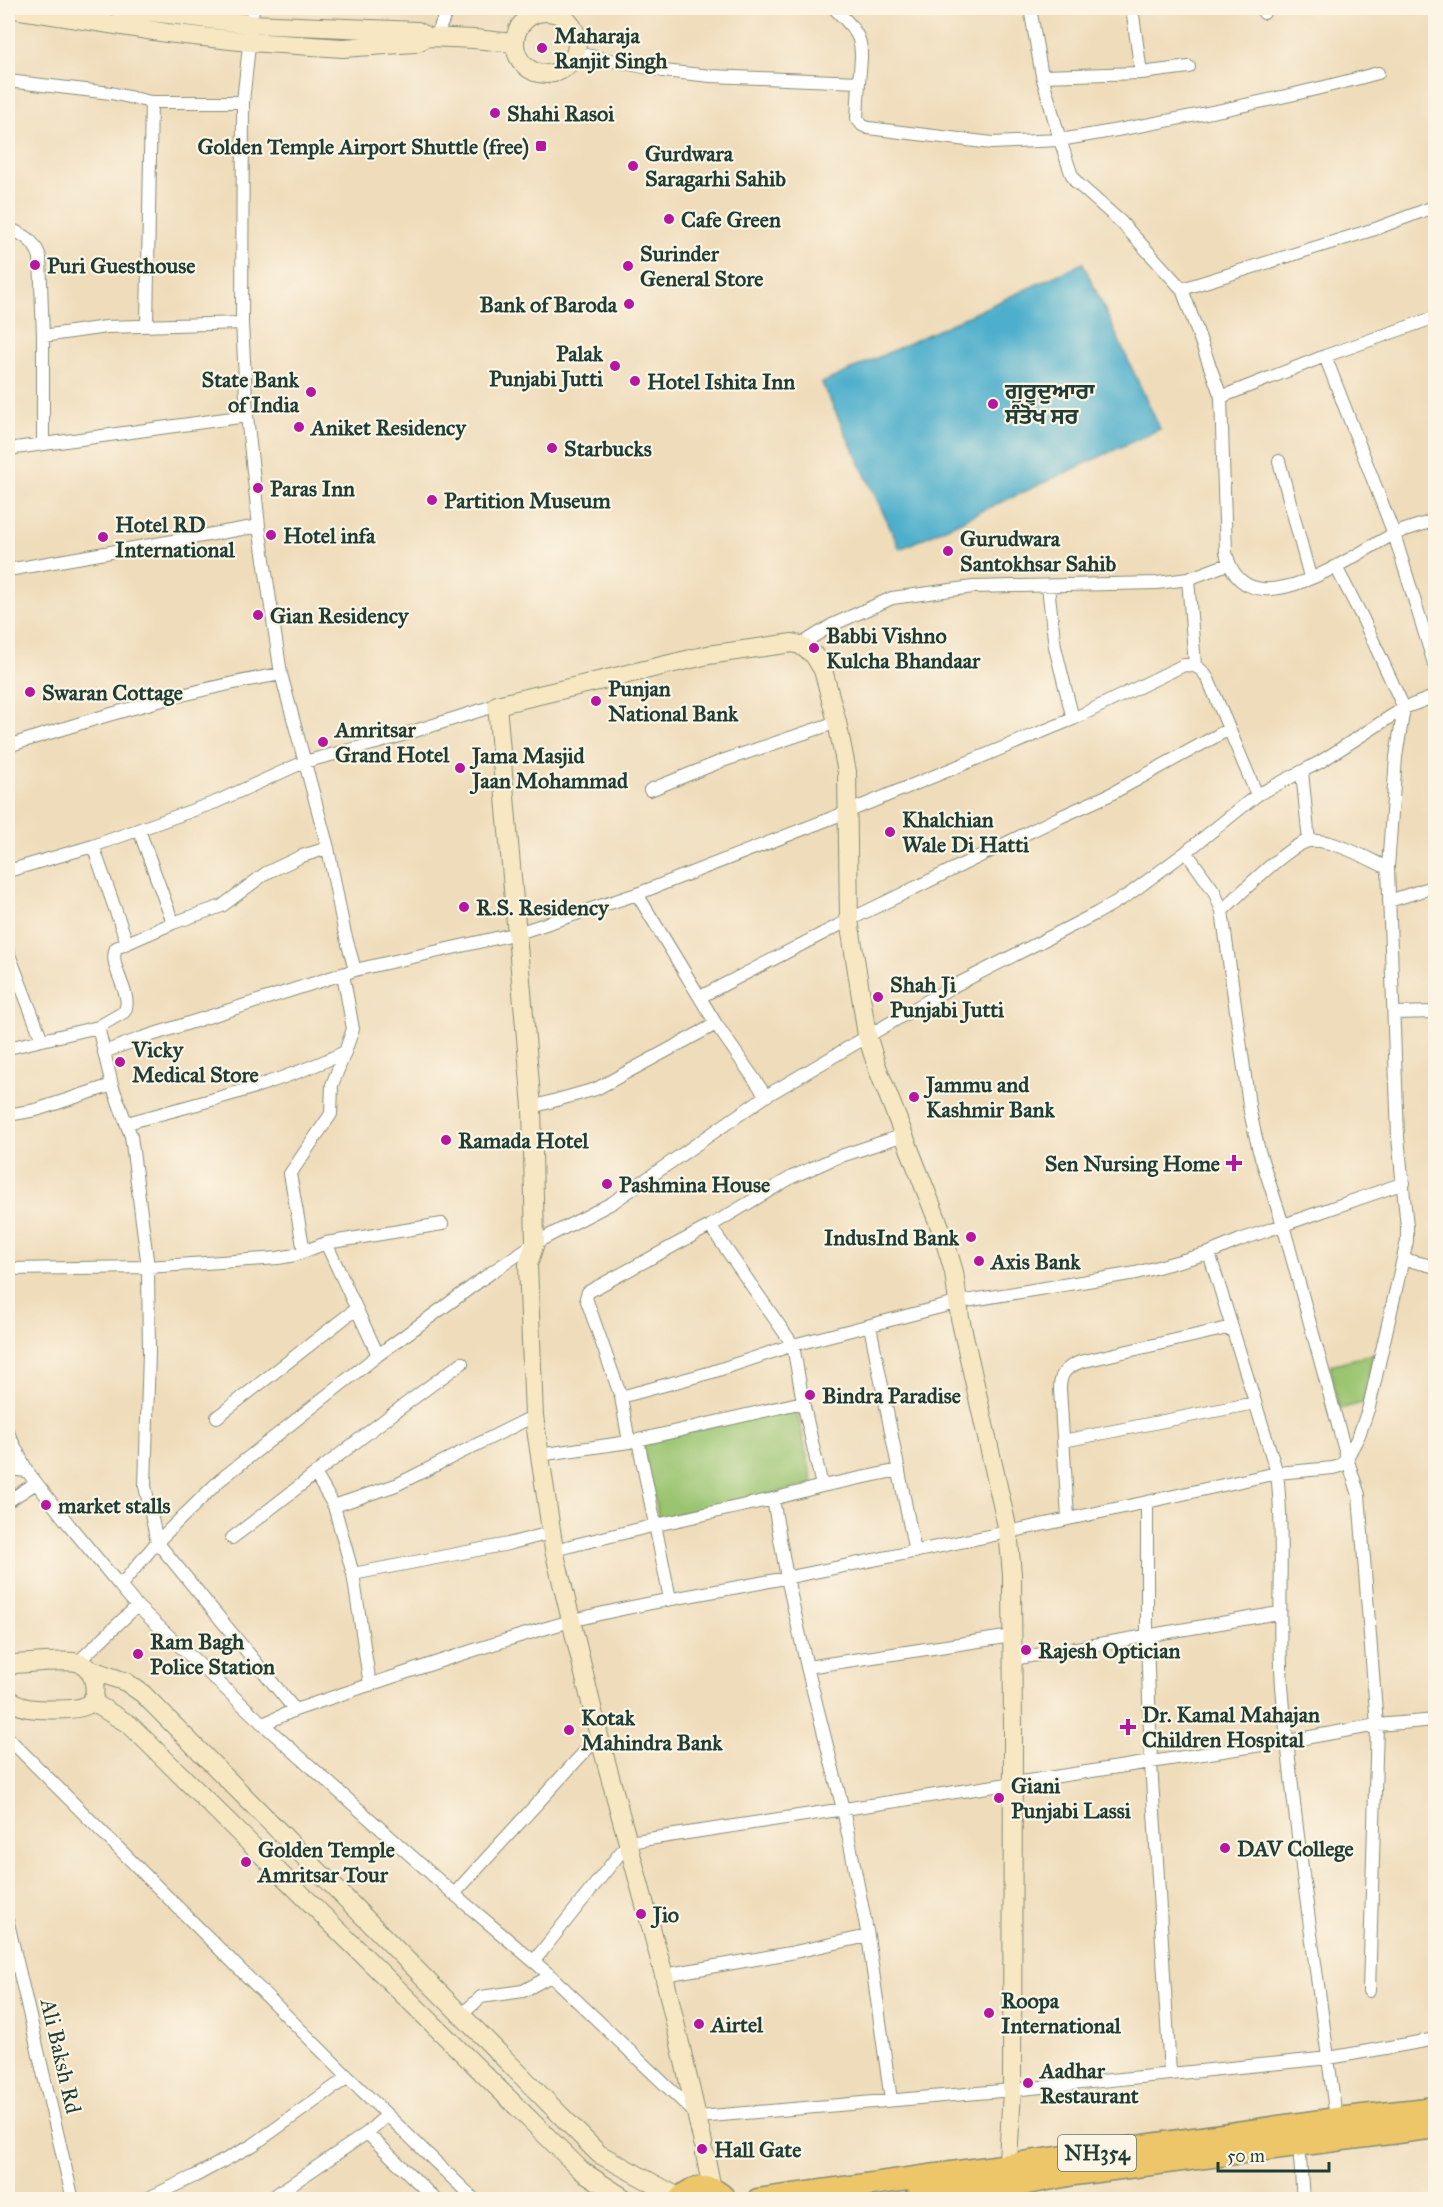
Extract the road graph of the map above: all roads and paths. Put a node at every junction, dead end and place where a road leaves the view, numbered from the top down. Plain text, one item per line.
1 (8, 8) edge
2 (118, 8) edge
3 (448, 8) edge
4 (834, 8) edge
5 (1030, 8) edge
6 (1132, 8) edge
7 (251, 24) edge
8 (432, 38) junction
9 (514, 43) junction
10 (576, 53) junction
11 (1189, 67) dead end
12 (1141, 73) junction
13 (1378, 73) dead end
14 (1042, 76) junction
15 (8, 81) edge
16 (859, 82) junction
17 (151, 102) junction
18 (243, 102) junction
19 (1060, 140) junction
20 (1436, 206) edge
21 (8, 229) edge
22 (1182, 289) junction
23 (1436, 317) edge
24 (242, 323) junction
25 (147, 324) junction
26 (43, 336) junction
27 (1325, 356) junction
28 (1221, 397) junction
29 (248, 416) junction
30 (43, 443) junction
31 (8, 449) edge
32 (1279, 461) dead end
33 (1436, 520) edge
34 (259, 526) junction
35 (1394, 534) junction
36 (1228, 564) junction
37 (1336, 567) junction
38 (8, 570) edge
39 (1310, 578) junction
40 (1188, 579) junction
41 (1048, 587) junction
42 (800, 645) junction
43 (1195, 665) junction
44 (1436, 670) edge
45 (281, 674) junction
46 (1436, 696) edge
47 (497, 705) junction
48 (1404, 708) junction
49 (1073, 719) junction
50 (837, 722) junction
51 (1229, 729) junction
52 (8, 746) edge
53 (304, 762) junction
54 (1302, 771) junction
55 (650, 790) dead end
56 (1257, 795) junction
57 (847, 812) junction
58 (139, 830) junction
59 (1308, 841) junction
60 (93, 846) junction
61 (328, 848) junction
62 (1186, 852) junction
63 (1388, 868) junction
64 (8, 872) edge
65 (1436, 886) edge
66 (637, 894) junction
67 (1389, 901) junction
68 (1222, 911) junction
69 (849, 920) junction
70 (173, 923) junction
71 (518, 933) junction
72 (127, 943) junction
73 (8, 952) edge
74 (349, 972) junction
75 (700, 997) junction
76 (1394, 1012) junction
77 (1436, 1012) edge
78 (716, 1024) junction
79 (98, 1027) junction
80 (867, 1035) junction
81 (42, 1040) junction
82 (8, 1048) edge
83 (105, 1052) junction
84 (345, 1052) junction
85 (112, 1085) junction
86 (766, 1096) junction
87 (532, 1107) junction
88 (8, 1115) edge
89 (127, 1123) junction
90 (904, 1135) junction
91 (1404, 1183) junction
92 (442, 1224) dead end
93 (1283, 1225) junction
94 (710, 1226) junction
95 (326, 1243) junction
96 (535, 1243) junction
97 (304, 1251) junction
98 (1209, 1253) junction
99 (1403, 1259) junction
100 (148, 1267) junction
101 (1436, 1267) edge
102 (8, 1269) edge
103 (960, 1302) junction
104 (356, 1309) junction
105 (870, 1326) junction
106 (1232, 1327) junction
107 (793, 1345) junction
108 (378, 1355) junction
109 (462, 1363) dead end
110 (621, 1397) junction
111 (803, 1402) junction
112 (1255, 1403) junction
113 (534, 1416) junction
114 (217, 1417) dead end
115 (8, 1433) edge
116 (633, 1441) junction
117 (1063, 1441) junction
118 (539, 1455) junction
119 (1347, 1458) junction
120 (8, 1468) edge
121 (899, 1470) junction
122 (27, 1471) junction
123 (1276, 1473) junction
124 (316, 1475) junction
125 (36, 1483) junction
126 (822, 1486) junction
127 (773, 1500) junction
128 (8, 1501) edge
129 (1147, 1502) junction
130 (334, 1506) junction
131 (1068, 1518) junction
132 (656, 1525) junction
133 (1008, 1530) junction
134 (232, 1538) dead end
135 (552, 1541) junction
136 (157, 1542) junction
137 (915, 1552) junction
138 (353, 1574) junction
139 (787, 1578) junction
140 (120, 1586) junction
141 (670, 1599) junction
142 (137, 1606) junction
143 (1279, 1613) junction
144 (572, 1621) junction
145 (1012, 1636) junction
146 (1147, 1637) junction
147 (1013, 1659) junction
148 (10, 1661) edge
149 (84, 1665) junction
150 (807, 1667) junction
151 (370, 1685) junction
152 (8, 1698) edge
153 (92, 1701) junction
154 (295, 1710) junction
155 (1436, 1720) edge
156 (263, 1724) junction
157 (1377, 1725) junction
158 (599, 1736) junction
159 (8, 1738) edge
160 (1288, 1741) junction
161 (1151, 1762) junction
162 (1012, 1783) junction
163 (843, 1809) junction
164 (629, 1842) junction
165 (454, 1894) junction
166 (8, 1923) edge
167 (868, 1936) junction
168 (534, 1961) junction
169 (664, 1975) junction
170 (551, 1977) junction
171 (1369, 1991) dead end
172 (460, 2016) junction
173 (1436, 2039) edge
174 (1329, 2058) junction
175 (1170, 2073) junction
176 (348, 2077) junction
177 (1012, 2090) junction
178 (891, 2100) junction
179 (1436, 2108) edge
180 (387, 2115) junction
181 (699, 2117) junction
182 (1336, 2119) junction
183 (1436, 2127) edge
184 (367, 2133) junction
185 (1299, 2144) junction
186 (1007, 2184) edge
187 (719, 2194) edge
188 (73, 2199) edge
189 (144, 2199) edge
190 (272, 2199) edge
191 (436, 2199) edge
192 (475, 2199) edge
193 (627, 2199) edge
194 (680, 2199) edge
195 (758, 2199) edge
196 (915, 2199) edge
197 (1303, 2199) edge

1 - 7 street
2 - 7 street
3 - 8 street
4 - 16 street
5 - 14 street
6 - 12 street
7 - 8 street
7 - 18 street
8 - 9 street
9 - 10 street
9 - 10 street
10 - 16 street
11 - 12 street
12 - 14 street
13 - 19 street
14 - 19 street
15 - 17 street
16 - 19 street
17 - 18 street
17 - 25 street
18 - 24 street
19 - 22 street
20 - 22 street
21 - 26 street
22 - 28 street
23 - 27 street
24 - 25 street
24 - 29 street
25 - 26 street
26 - 30 street
27 - 28 street
27 - 35 street
28 - 36 street
29 - 30 street
29 - 34 street
30 - 31 street
32 - 39 street
33 - 35 street
34 - 38 street
34 - 45 street
35 - 37 street
35 - 44 street
36 - 39 street
36 - 40 street
37 - 39 street
37 - 48 street
40 - 41 street
40 - 43 street
41 - 42 street
41 - 49 street
42 - 47 street
42 - 50 street
43 - 49 street
43 - 51 street
45 - 52 street
45 - 53 street
46 - 48 street
47 - 53 street
47 - 71 street
48 - 54 street
48 - 63 street
49 - 57 street
50 - 55 street
50 - 57 street
51 - 56 street
51 - 69 street
53 - 58 street
53 - 61 street
54 - 56 street
54 - 59 street
56 - 62 street
57 - 66 street
57 - 69 street
58 - 60 street
58 - 70 street
59 - 63 street
59 - 68 street
60 - 64 street
60 - 72 street
61 - 70 street
61 - 74 street
62 - 68 street
62 - 80 street
63 - 67 street
65 - 67 street
66 - 71 street
66 - 75 street
67 - 76 street
68 - 93 street
69 - 75 street
69 - 80 street
70 - 72 street
71 - 74 street
71 - 87 street
72 - 79 street
73 - 81 street
74 - 83 street
74 - 84 street
75 - 78 street
76 - 77 street
76 - 91 street
78 - 86 street
78 - 87 street
79 - 81 street
79 - 83 street
80 - 86 street
80 - 90 street
81 - 82 street
83 - 85 street
84 - 89 street
84 - 97 street
85 - 88 street
85 - 89 street
86 - 96 street
87 - 96 street
89 - 100 street
90 - 94 street
90 - 103 street
91 - 93 street
91 - 99 street
92 - 95 street
93 - 98 street
93 - 119 street
94 - 107 street
94 - 110 street
95 - 97 street
95 - 104 street
96 - 108 street
96 - 113 street
97 - 100 street
98 - 103 street
98 - 106 street
99 - 101 street
99 - 119 street
100 - 102 street
100 - 136 street
103 - 105 street
103 - 133 street
104 - 108 street
104 - 114 street
105 - 107 street
105 - 121 street
106 - 112 street
106 - 117 street
107 - 110 street
107 - 111 street
108 - 136 street
109 - 124 street
110 - 116 street
111 - 116 street
111 - 126 street
112 - 117 street
112 - 123 street
113 - 118 street
113 - 130 street
115 - 122 street
116 - 118 street
116 - 132 street
117 - 131 street
118 - 135 street
119 - 123 street
119 - 157 street
120 - 122 street
121 - 126 street
121 - 137 street
122 - 125 street
123 - 129 street
123 - 143 street
124 - 130 street
124 - 134 street
125 - 128 street
125 - 140 street
126 - 127 street
127 - 132 street
127 - 139 street
129 - 131 street
129 - 146 street
130 - 138 street
131 - 133 street
132 - 135 street
132 - 141 street
133 - 137 street
133 - 145 street
135 - 138 street
135 - 144 street
136 - 140 street
136 - 154 street
137 - 139 street
138 - 151 street
139 - 141 street
139 - 150 street
140 - 142 street
141 - 144 street
142 - 149 street
142 - 156 street
143 - 146 street
143 - 160 street
144 - 151 street
144 - 158 street
145 - 147 street
145 - 150 street
146 - 147 street
146 - 161 street
147 - 162 street
148 - 149 street
149 - 153 street
149 - 172 street
150 - 163 street
151 - 154 street
152 - 153 street
153 - 193 street
154 - 156 street
155 - 157 street
156 - 165 street
157 - 160 street
157 - 171 street
158 - 164 street
158 - 165 street
159 - 176 street
160 - 161 street
160 - 174 street
161 - 162 street
161 - 175 street
162 - 163 street
162 - 177 street
163 - 164 street
163 - 167 street
164 - 168 street
164 - 169 street
165 - 168 street
166 - 188 street, Ali Baksh Rd
167 - 169 street
167 - 178 street
168 - 170 street
169 - 181 street
170 - 172 street
170 - 181 street
172 - 194 street
173 - 174 street
174 - 175 street
174 - 182 street
175 - 177 street
176 - 180 street
176 - 189 street
177 - 178 street
177 - 186 street
178 - 181 street
179 - 182 highway, NH354
180 - 184 street
180 - 192 street
181 - 187 street
182 - 186 highway, NH354
183 - 185 highway, NH354
184 - 190 street
184 - 191 street
185 - 186 highway, NH354
185 - 197 street
186 - 195 highway, NH354
186 - 196 highway, NH354
187 - 194 highway

